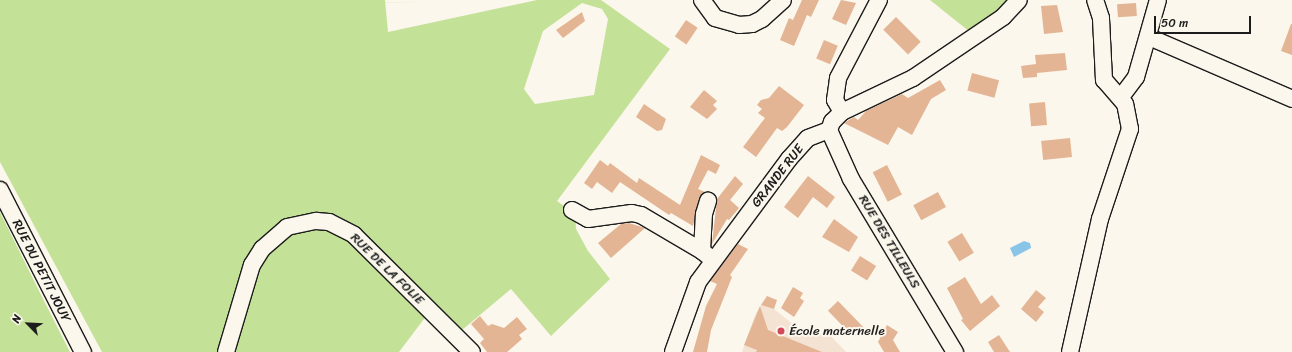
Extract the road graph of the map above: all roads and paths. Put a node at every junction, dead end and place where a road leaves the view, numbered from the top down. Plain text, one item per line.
1 (702, 0) edge
2 (783, 0) edge
3 (879, 0) edge
4 (1019, 0) edge
5 (1095, 0) edge
6 (1158, 0) edge
7 (1149, 37) junction
8 (1121, 97) junction
9 (1292, 98) edge
10 (842, 112) junction
11 (829, 130) junction
12 (0, 190) edge
13 (708, 202) dead end
14 (572, 210) dead end
15 (708, 256) junction
16 (83, 352) edge
17 (226, 352) edge
18 (472, 352) edge
19 (673, 352) edge
20 (955, 352) edge
21 (1070, 352) edge

1 - 2 street
3 - 10 street
4 - 10 street
5 - 8 street
6 - 7 street
7 - 8 street
7 - 9 street
8 - 21 street
10 - 11 street
11 - 15 street, GRANDE RUE
11 - 20 street, RUE DES TILLEULS
12 - 16 street, RUE DU PETIT JOUY
13 - 15 street
14 - 15 street
15 - 19 street, GRANDE RUE
17 - 18 street, RUE DE LA FOLIE

